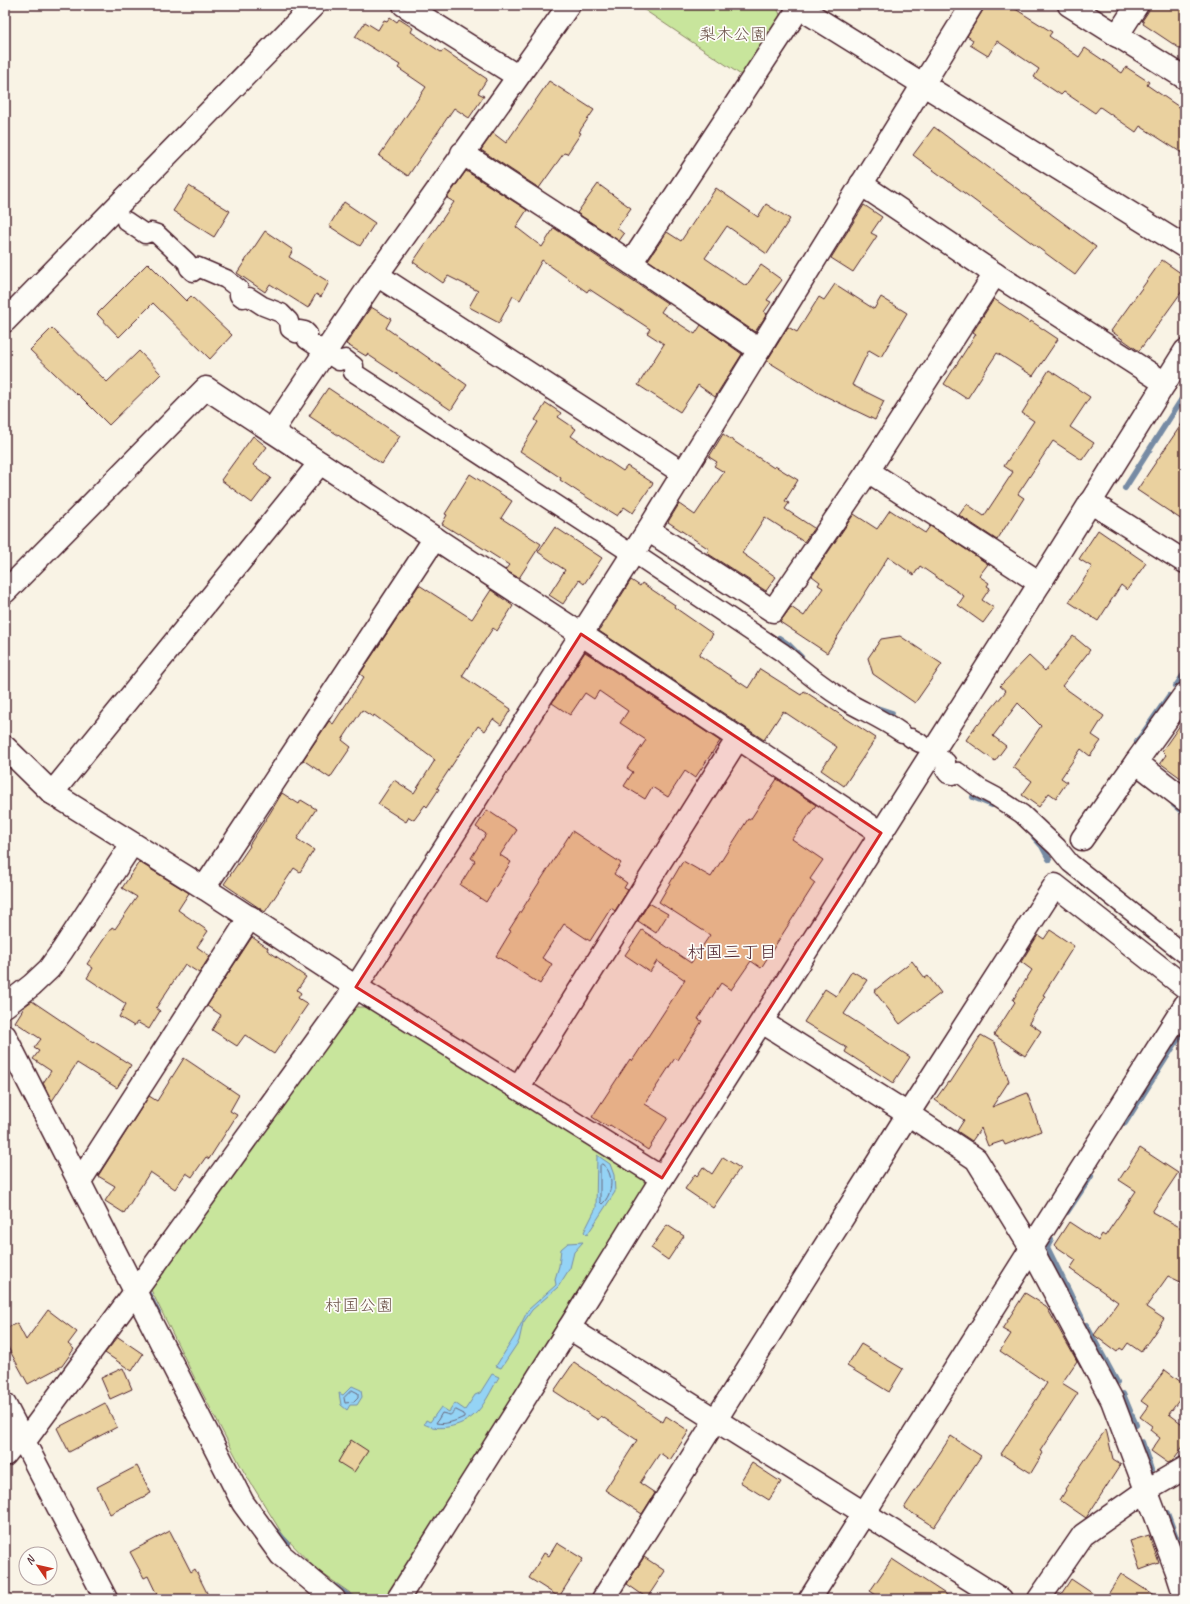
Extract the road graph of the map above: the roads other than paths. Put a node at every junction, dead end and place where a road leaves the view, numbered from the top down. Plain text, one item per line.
1 (314, 5) edge
2 (404, 5) edge
3 (568, 5) edge
4 (972, 5) edge
5 (1069, 5) edge
6 (1137, 5) edge
7 (797, 6) edge
8 (1117, 36) junction
9 (517, 76) junction
10 (1185, 78) edge
11 (923, 84) junction
12 (462, 153) junction
13 (861, 184) junction
14 (126, 221) dead end
15 (1185, 247) edge
16 (631, 264) junction
17 (995, 274) junction
18 (377, 275) junction
19 (5, 322) edge
20 (302, 337) dead end
21 (759, 350) junction
22 (1185, 351) edge
23 (341, 363) dead end
24 (1165, 382) junction
25 (272, 431) junction
26 (320, 463) junction
27 (868, 471) junction
28 (683, 472) junction
29 (1090, 502) junction
30 (648, 530) junction
31 (435, 538) junction
32 (623, 548) dead end
33 (641, 558) dead end
34 (1185, 562) edge
35 (1040, 583) junction
36 (5, 592) edge
37 (581, 634) junction
38 (1185, 694) edge
39 (738, 738) junction
40 (911, 738) dead end
41 (5, 747) edge
42 (1136, 762) junction
43 (948, 764) dead end
44 (52, 793) junction
45 (1185, 800) edge
46 (881, 834) junction
47 (1082, 839) dead end
48 (132, 844) junction
49 (204, 888) junction
50 (250, 917) junction
51 (1185, 954) edge
52 (356, 987) junction
53 (1185, 987) edge
54 (1185, 1004) edge
55 (5, 1006) edge
56 (762, 1022) junction
57 (5, 1036) edge
58 (518, 1088) junction
59 (908, 1114) junction
60 (662, 1178) junction
61 (80, 1181) junction
62 (1031, 1248) junction
63 (135, 1292) junction
64 (569, 1328) junction
65 (5, 1405) edge
66 (716, 1420) junction
67 (22, 1438) junction
68 (5, 1455) edge
69 (1185, 1468) edge
70 (1147, 1490) junction
71 (864, 1514) junction
72 (1185, 1597) edge
73 (106, 1599) edge
74 (334, 1599) edge
75 (398, 1599) edge
76 (603, 1599) edge
77 (810, 1599) edge
78 (1000, 1599) edge
79 (1039, 1599) edge

1 - 19 street
2 - 9 street
3 - 9 street
4 - 11 street
5 - 8 street
6 - 8 street
7 - 11 street
7 - 16 street
8 - 10 street
9 - 12 street
11 - 13 street
11 - 15 street
12 - 16 street
12 - 18 street
13 - 17 street
13 - 21 street
14 - 20 street
16 - 21 street
17 - 24 street
17 - 27 street
18 - 25 street
18 - 28 street
21 - 28 street
22 - 24 street
23 - 32 street
24 - 29 street
25 - 26 street
25 - 36 street
26 - 31 street
26 - 44 street
27 - 30 street
27 - 35 street
28 - 30 street
29 - 34 street
29 - 35 street
30 - 37 street
31 - 37 street
31 - 49 street
33 - 40 street
35 - 46 street
37 - 39 street
37 - 52 street
38 - 42 street
39 - 46 street
39 - 58 street
41 - 44 street
42 - 45 street
42 - 47 street
43 - 51 street
44 - 48 street
46 - 56 street
48 - 49 street
48 - 55 street
49 - 50 street
50 - 52 street
50 - 61 street
52 - 58 street
52 - 63 street
53 - 59 street
54 - 62 street
56 - 59 street
56 - 60 street
57 - 61 street
58 - 60 street
59 - 62 street
59 - 66 street
60 - 64 street
61 - 63 street
62 - 70 street
62 - 71 street
63 - 67 street
63 - 74 street
64 - 66 street
64 - 75 street
65 - 67 street
66 - 71 street
66 - 76 street
67 - 68 street
67 - 73 street
69 - 70 street
70 - 72 street
70 - 79 street
71 - 77 street
71 - 78 street

